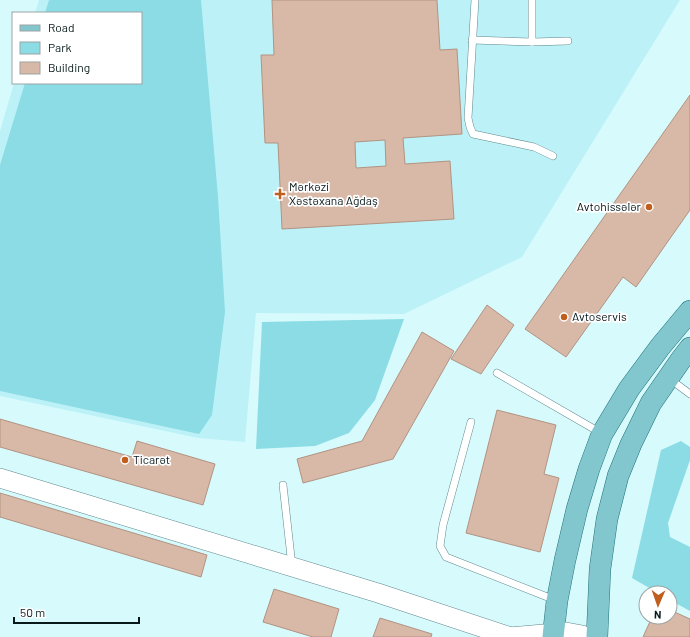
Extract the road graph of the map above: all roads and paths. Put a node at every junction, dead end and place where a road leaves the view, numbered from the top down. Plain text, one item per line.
1 (475, 0) edge
2 (532, 0) edge
3 (472, 40) junction
4 (568, 41) dead end
5 (532, 42) junction
6 (553, 156) dead end
7 (690, 311) edge
8 (690, 348) edge
9 (497, 374) dead end
10 (668, 377) junction
11 (690, 394) edge
12 (471, 422) dead end
13 (602, 434) junction
14 (0, 478) edge
15 (283, 485) dead end
16 (292, 566) junction
17 (557, 601) junction
18 (552, 635) edge
19 (511, 637) edge
20 (587, 637) edge
21 (597, 637) edge

1 - 3 lane
2 - 5 lane
3 - 5 lane
3 - 6 lane
4 - 5 lane
7 - 13 main road
8 - 10 main road
9 - 13 lane
10 - 11 lane
10 - 21 main road
12 - 17 lane
13 - 17 main road
14 - 16 main road
15 - 16 lane
16 - 19 main road
17 - 18 main road
18 - 19 main road
18 - 20 main road

